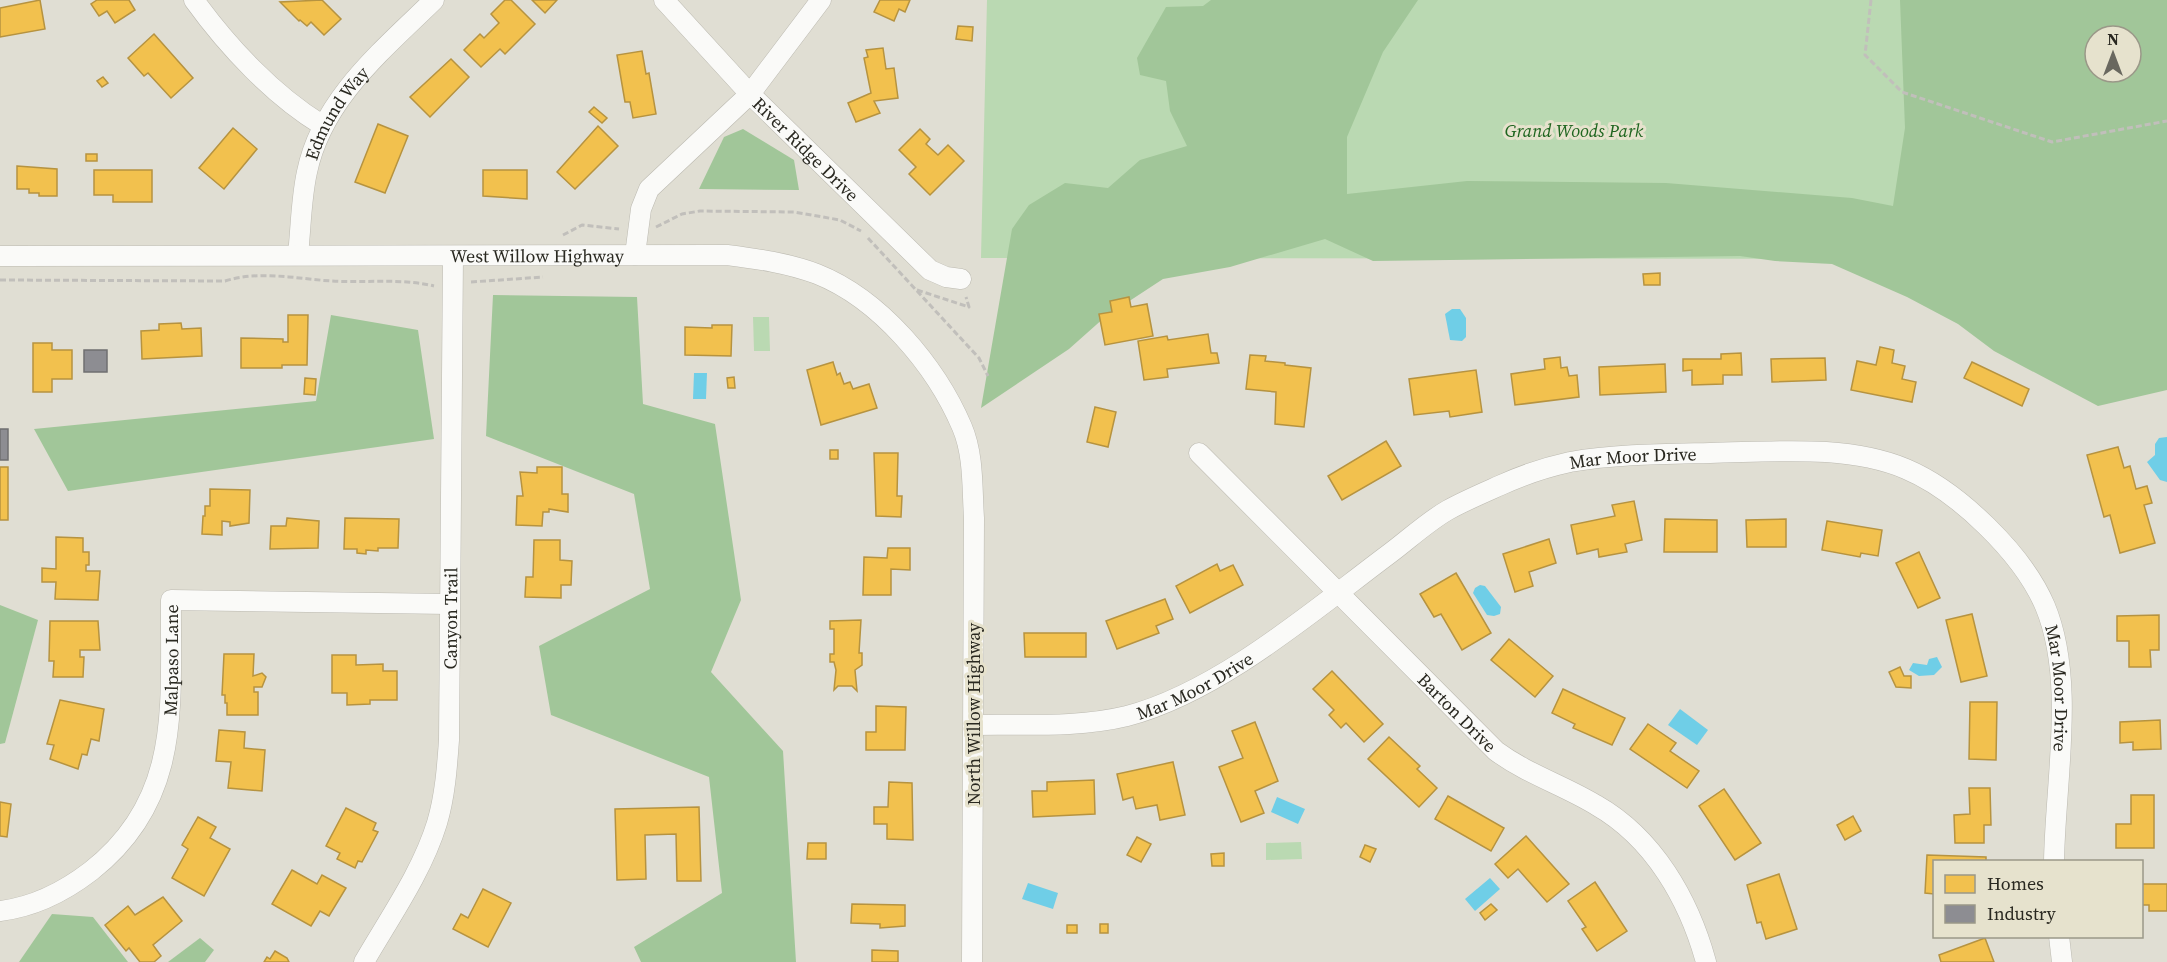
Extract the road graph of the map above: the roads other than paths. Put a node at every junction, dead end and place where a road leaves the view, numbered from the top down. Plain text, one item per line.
1 (194, 0) edge
2 (434, 0) edge
3 (664, 0) edge
4 (821, 0) edge
5 (750, 94) junction
6 (322, 125) junction
7 (298, 255) junction
8 (635, 255) junction
9 (0, 256) edge
10 (453, 256) junction
11 (961, 279) dead end
12 (1198, 453) dead end
13 (971, 466) joint
14 (1337, 593) junction
15 (449, 604) junction
16 (974, 724) junction
17 (2054, 860) edge
18 (0, 911) edge
19 (2059, 938) edge
20 (364, 962) edge
21 (972, 962) edge
22 (1706, 962) edge
23 (2062, 962) edge

1 - 6 street
2 - 6 street, Edmund Way
3 - 5 street, River Ridge Drive
4 - 5 street
5 - 8 street
5 - 11 street, River Ridge Drive
6 - 7 street, Edmund Way
7 - 9 street, West Willow Highway
7 - 10 street, West Willow Highway
8 - 10 street, West Willow Highway
8 - 13 street, West Willow Highway
10 - 15 street, Canyon Trail
12 - 14 street, Barton Drive
13 - 16 street, North Willow Highway
14 - 16 street, Mar Moor Drive
14 - 17 street, Mar Moor Drive
14 - 22 street, Barton Drive
15 - 18 street, Malpaso Lane
15 - 20 street, Canyon Trail
16 - 21 street, North Willow Highway
19 - 23 street

